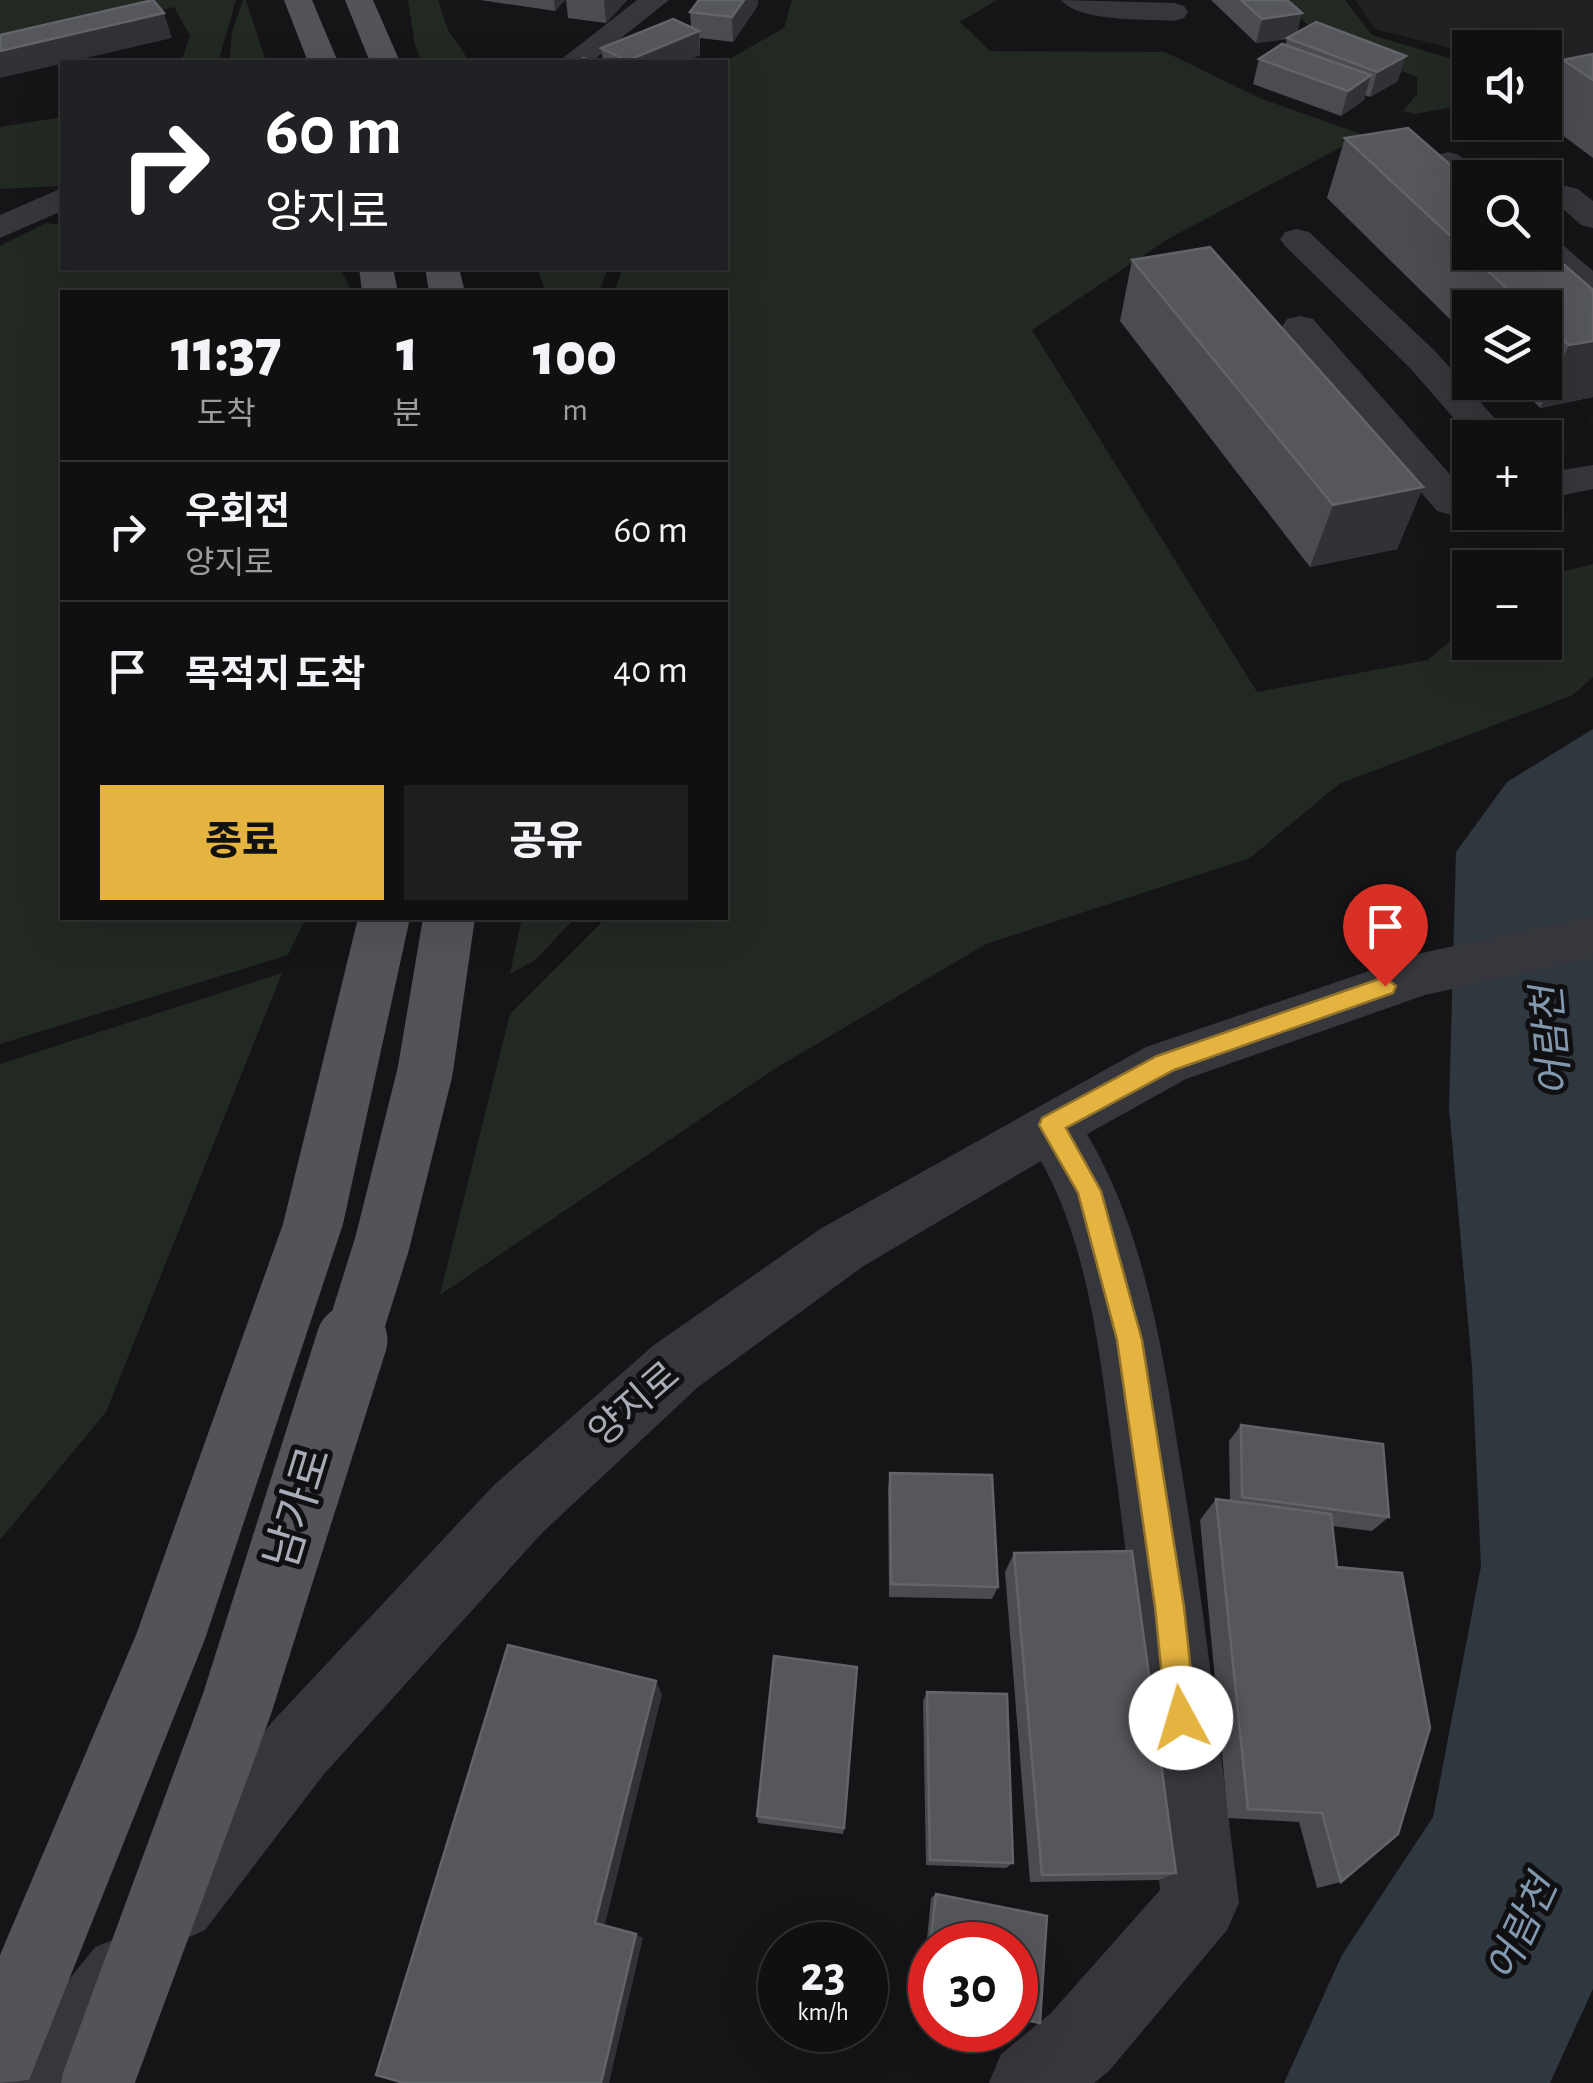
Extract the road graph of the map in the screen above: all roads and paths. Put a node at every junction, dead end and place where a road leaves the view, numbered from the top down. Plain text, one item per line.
1 (298, 0) edge
2 (359, 0) edge
3 (654, 0) edge
4 (1075, 0) edge
5 (1174, 12) dead end
6 (322, 60) edge
7 (384, 60) edge
8 (576, 60) edge
9 (1566, 196) dead end
10 (60, 199) edge
11 (1593, 218) edge
12 (0, 228) edge
13 (1296, 239) dead end
14 (1562, 263) edge
15 (1593, 290) edge
16 (1300, 327) dead end
17 (1478, 420) edge
18 (1593, 477) edge
19 (1562, 483) edge
20 (1452, 502) edge
21 (384, 920) edge
22 (449, 920) edge
23 (1593, 936) edge
24 (1051, 1125) junction
25 (0, 2051) edge
26 (39, 2083) edge
27 (97, 2083) edge
28 (1030, 2083) edge

1 - 6 main road
2 - 7 main road
3 - 8 street
4 - 5 street
9 - 11 street
10 - 12 street
13 - 17 street
14 - 15 street
16 - 20 street
18 - 19 street
21 - 25 main road, 남가로
22 - 27 main road, 남가로, bridge
23 - 24 street, 양지로
24 - 26 street, 양지로
24 - 28 street

